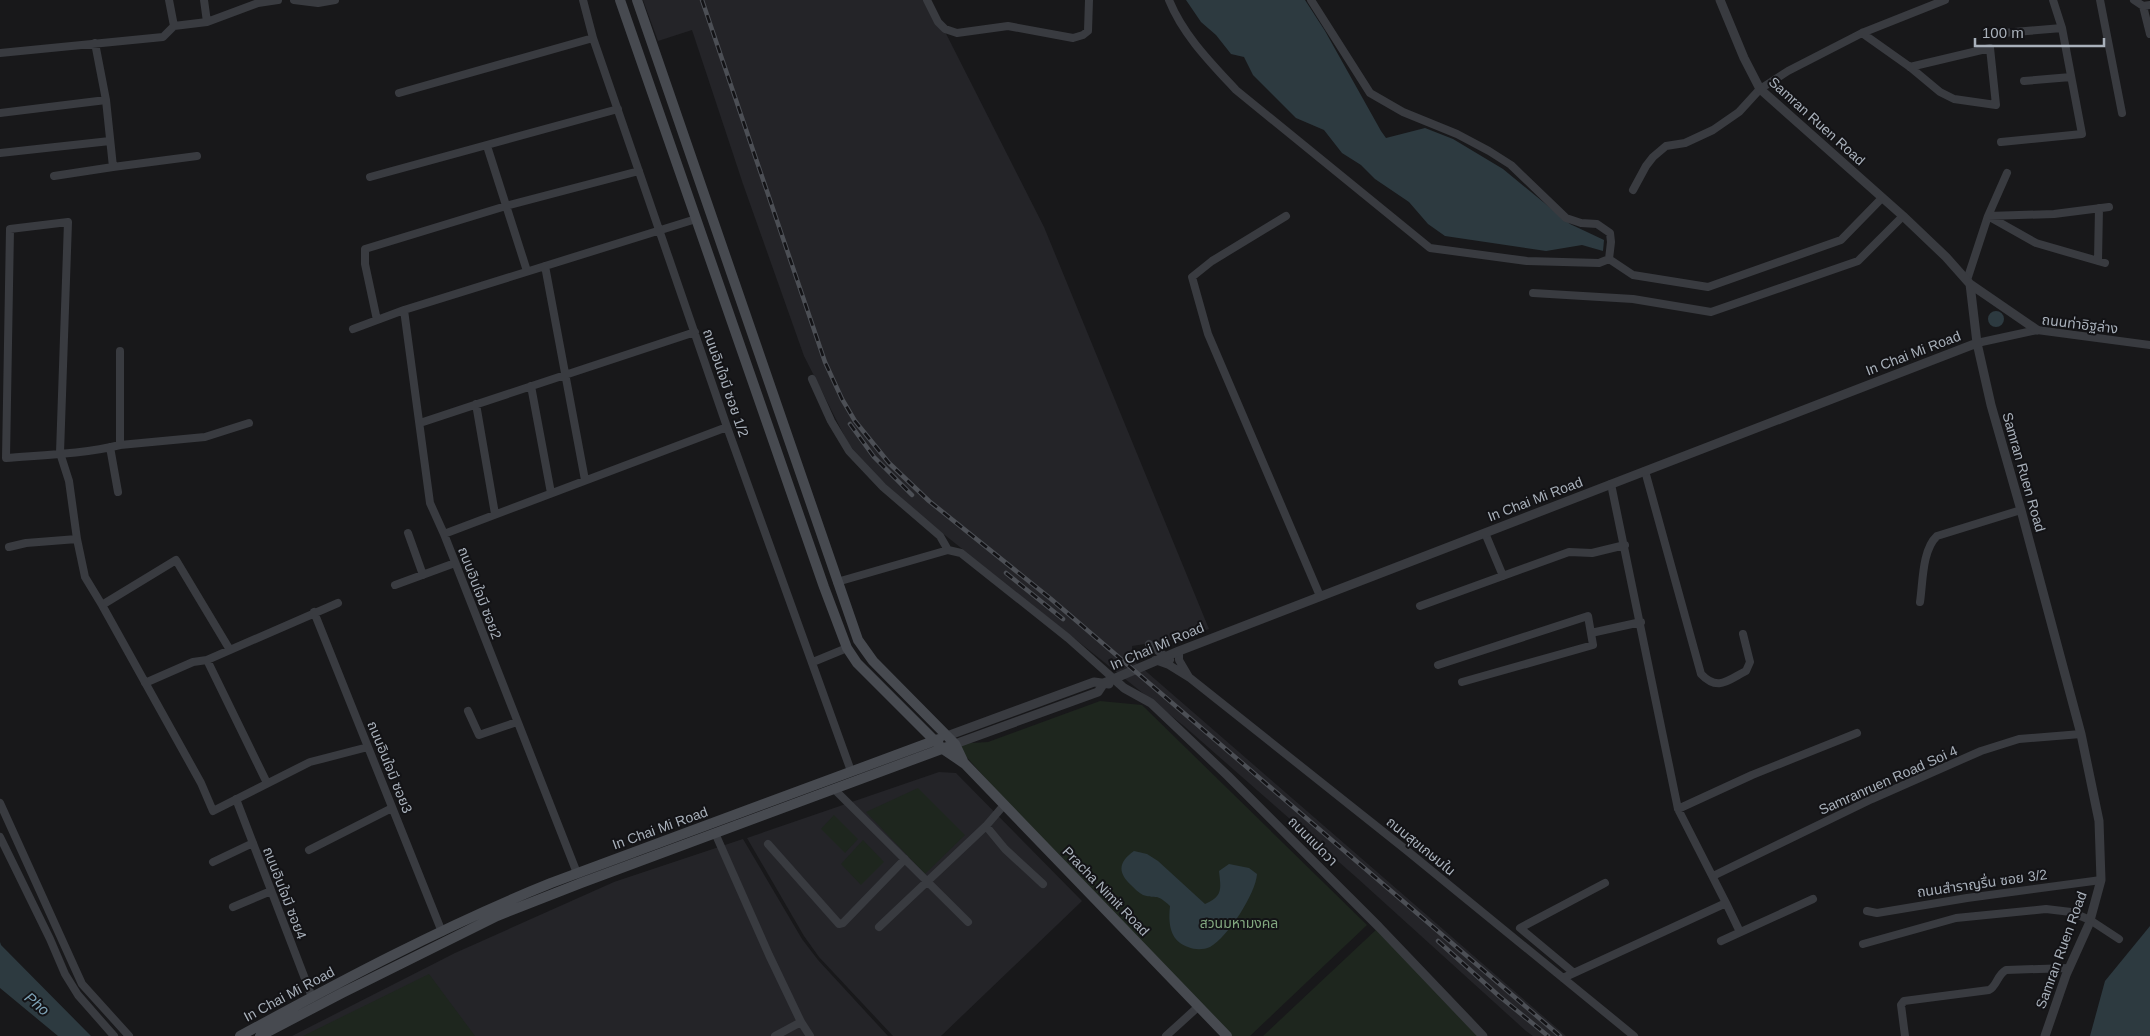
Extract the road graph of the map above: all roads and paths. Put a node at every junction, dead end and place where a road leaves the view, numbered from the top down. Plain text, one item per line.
1 (169, 0) edge
2 (204, 0) edge
3 (278, 0) edge
4 (294, 0) edge
5 (335, 0) edge
6 (583, 0) edge
7 (620, 0) edge
8 (636, 0) edge
9 (927, 0) edge
10 (1088, 0) edge
11 (1169, 0) edge
12 (1311, 0) edge
13 (1720, 0) edge
14 (1945, 0) edge
15 (2053, 0) edge
16 (2100, 0) edge
17 (2134, 0) edge
18 (2147, 6) edge
19 (642, 17) junction
20 (207, 22) junction
21 (628, 22) junction
22 (174, 26) junction
23 (2062, 28) junction
24 (1862, 33) junction
25 (2003, 34) dead end
26 (2150, 34) edge
27 (593, 38) junction
28 (96, 43) junction
29 (0, 53) edge
30 (1910, 67) junction
31 (2071, 77) junction
32 (2024, 81) dead end
33 (1760, 89) junction
34 (399, 92) dead end
35 (106, 100) junction
36 (618, 109) junction
37 (0, 113) edge
38 (2122, 113) dead end
39 (110, 141) junction
40 (2001, 142) dead end
41 (487, 146) junction
42 (0, 153) edge
43 (197, 156) dead end
44 (113, 167) junction
45 (639, 171) junction
46 (2007, 173) dead end
47 (54, 176) dead end
48 (370, 177) dead end
49 (1633, 190) dead end
50 (1882, 198) junction
51 (506, 206) junction
52 (2109, 207) dead end
53 (2099, 208) junction
54 (1286, 216) dead end
55 (1903, 216) junction
56 (1988, 216) junction
57 (696, 219) junction
58 (661, 230) junction
59 (1610, 259) junction
60 (545, 266) junction
61 (528, 271) junction
62 (1968, 282) junction
63 (1533, 293) dead end
64 (404, 310) junction
65 (377, 320) junction
66 (353, 329) dead end
67 (2038, 330) junction
68 (695, 332) junction
69 (1977, 343) junction
70 (2150, 345) edge
71 (120, 351) dead end
72 (566, 374) junction
73 (812, 379) dead end
74 (531, 386) junction
75 (476, 404) junction
76 (249, 423) dead end
77 (420, 423) junction
78 (727, 427) junction
79 (120, 445) junction
80 (110, 448) junction
81 (60, 453) junction
82 (1646, 471) junction
83 (585, 480) junction
84 (1611, 484) junction
85 (118, 492) dead end
86 (551, 493) junction
87 (2021, 510) junction
88 (495, 514) junction
89 (408, 533) dead end
90 (1485, 533) junction
91 (444, 534) junction
92 (77, 539) junction
93 (1624, 546) junction
94 (9, 547) dead end
95 (948, 550) junction
96 (455, 563) junction
97 (423, 575) junction
98 (1503, 576) junction
99 (837, 582) junction
100 (395, 585) dead end
101 (1320, 596) junction
102 (1920, 602) dead end
103 (338, 603) dead end
104 (102, 604) junction
105 (1420, 606) dead end
106 (314, 612) junction
107 (1641, 622) junction
108 (1591, 633) junction
109 (1743, 634) dead end
110 (1149, 644) dead end
111 (847, 648) junction
112 (230, 650) junction
113 (1179, 650) junction
114 (1166, 656) junction
115 (207, 660) junction
116 (1156, 660) junction
117 (813, 662) junction
118 (1438, 666) dead end
119 (1127, 672) junction
120 (1190, 678) junction
121 (1114, 679) junction
122 (1462, 682) dead end
123 (145, 683) junction
124 (1104, 683) junction
125 (1127, 690) junction
126 (468, 711) dead end
127 (517, 722) junction
128 (1857, 733) dead end
129 (2081, 734) junction
130 (946, 736) junction
131 (935, 740) junction
132 (955, 744) junction
133 (368, 747) junction
134 (943, 749) junction
135 (965, 764) junction
136 (851, 771) junction
137 (267, 782) junction
138 (832, 784) junction
139 (236, 799) junction
140 (0, 804) edge
141 (1004, 805) junction
142 (392, 808) junction
143 (1678, 809) junction
144 (986, 826) junction
145 (713, 828) junction
146 (0, 837) edge
147 (253, 843) junction
148 (768, 844) dead end
149 (309, 850) dead end
150 (905, 859) junction
151 (213, 862) dead end
152 (1713, 876) junction
153 (579, 878) junction
154 (2101, 880) junction
155 (927, 881) junction
156 (1605, 883) dead end
157 (1043, 884) dead end
158 (270, 891) junction
159 (1812, 899) dead end
160 (1726, 904) junction
161 (234, 908) dead end
162 (1867, 911) dead end
163 (2090, 920) junction
164 (968, 922) dead end
165 (879, 927) dead end
166 (442, 932) junction
167 (1740, 932) junction
168 (2119, 939) dead end
169 (1721, 941) dead end
170 (1863, 944) dead end
171 (2069, 968) junction
172 (1574, 973) junction
173 (1563, 978) junction
174 (312, 997) junction
175 (1198, 1006) junction
176 (801, 1022) junction
177 (114, 1036) edge
178 (129, 1036) edge
179 (240, 1036) edge
180 (260, 1036) edge
181 (775, 1036) edge
182 (810, 1036) edge
183 (1166, 1036) edge
184 (1227, 1036) edge
185 (1483, 1036) edge
186 (1634, 1036) edge
187 (1904, 1036) edge
188 (2045, 1036) edge

1 - 22 street
2 - 20 street
3 - 20 street
4 - 5 street
6 - 27 street, ถนนอินใจมี ซอย 1/2
7 - 21 main road, Pracha Nimit Road
8 - 19 main road
9 - 10 street
11 - 59 street
12 - 59 street
13 - 33 street, Samran Ruen Road
14 - 24 street
15 - 23 street
16 - 38 street
17 - 18 street
18 - 26 street
19 - 21 main road
19 - 99 main road
20 - 22 street
21 - 57 main road, Pracha Nimit Road
22 - 28 street
23 - 25 street
23 - 31 street
24 - 30 street
24 - 33 street
27 - 34 street
27 - 36 street, ถนนอินใจมี ซอย 1/2
28 - 29 street
28 - 35 street
30 - 30 street
31 - 32 street
31 - 40 street
33 - 49 street
33 - 50 street, Samran Ruen Road
35 - 37 street
35 - 39 street
36 - 41 street
36 - 45 street, ถนนอินใจมี ซอย 1/2
39 - 42 street
39 - 44 street
41 - 48 street
41 - 51 street
43 - 44 street
44 - 47 street
45 - 51 street
45 - 58 street, ถนนอินใจมี ซอย 1/2
46 - 56 street
50 - 55 street, Samran Ruen Road
50 - 59 street
51 - 61 street
51 - 65 street
52 - 53 street
53 - 56 street
53 - 56 street
54 - 101 street
55 - 62 street, Samran Ruen Road
55 - 63 street
56 - 62 street
57 - 58 street
57 - 111 main road, Pracha Nimit Road
58 - 60 street
58 - 68 street, ถนนอินใจมี ซอย 1/2
60 - 61 street
60 - 72 street
61 - 64 street
62 - 67 street
62 - 69 street, Samran Ruen Road
64 - 65 street
64 - 77 street, ถนนอินใจมี ซอย2
65 - 66 street
67 - 69 street, ถนนท่าอิฐล่าง
67 - 70 street, ถนนท่าอิฐล่าง
68 - 72 street
68 - 78 street, ถนนอินใจมี ซอย 1/2
69 - 82 street, In Chai Mi Road
69 - 87 street, Samran Ruen Road
71 - 79 street
72 - 74 street
72 - 83 street
73 - 95 street
74 - 75 street
74 - 86 street
75 - 77 street
75 - 88 street
76 - 79 street
77 - 91 street, ถนนอินใจมี ซอย2
78 - 83 street
78 - 117 street, ถนนอินใจมี ซอย 1/2
79 - 80 street
80 - 81 street
80 - 85 street
81 - 81 street
81 - 92 street
82 - 84 street, In Chai Mi Road
82 - 109 street
83 - 86 street
84 - 90 street, In Chai Mi Road
84 - 93 street
86 - 88 street
87 - 102 street
87 - 129 street, Samran Ruen Road
88 - 91 street
89 - 97 street
90 - 98 street
90 - 101 street, In Chai Mi Road
91 - 96 street, ถนนอินใจมี ซอย2
92 - 94 street
92 - 104 street
93 - 98 street
93 - 107 street
95 - 99 street
95 - 121 street
96 - 97 street
96 - 127 street, ถนนอินใจมี ซอย2
97 - 100 street
98 - 105 street
99 - 130 main road
101 - 113 street, In Chai Mi Road
103 - 106 street
104 - 112 street
104 - 123 street
106 - 112 street
106 - 133 street, ถนนอินใจมี ซอย3
107 - 108 street
107 - 143 street
108 - 118 street
108 - 122 street
110 - 114 street, ถนนสุขเกษมใน
111 - 117 street
111 - 131 main road, Pracha Nimit Road
112 - 115 street
113 - 114 street, In Chai Mi Road
113 - 120 street, ถนนสุขเกษมใน
114 - 116 street, In Chai Mi Road
114 - 120 street, ถนนสุขเกษมใน
115 - 123 street
115 - 137 street
116 - 119 street, In Chai Mi Road
116 - 120 street, ถนนสุขเกษมใน
117 - 136 street, ถนนอินใจมี ซอย 1/2
119 - 121 street, In Chai Mi Road
119 - 125 street
120 - 173 street, ถนนสุขเกษมใน
121 - 124 street, In Chai Mi Road
121 - 125 street, ถนนแปดวา
123 - 139 street
124 - 125 street
124 - 130 street, In Chai Mi Road
124 - 132 street, In Chai Mi Road
125 - 185 street, ถนนแปดวา
126 - 127 street
127 - 153 street, ถนนอินใจมี ซอย2
128 - 143 street
129 - 152 street, Samranruen Road Soi 4
129 - 154 street, Samran Ruen Road
130 - 131 main road, In Chai Mi Road
130 - 132 main road
131 - 134 main road, Pracha Nimit Road
131 - 136 main road, In Chai Mi Road
132 - 134 main road, In Chai Mi Road
132 - 135 main road, Pracha Nimit Road
133 - 137 street
133 - 142 street, ถนนอินใจมี ซอย3
134 - 135 main road, Pracha Nimit Road
134 - 138 main road, In Chai Mi Road
135 - 141 main road, Pracha Nimit Road
136 - 138 main road, In Chai Mi Road
137 - 139 street
138 - 145 main road, In Chai Mi Road
138 - 150 street
139 - 147 street, ถนนอินใจมี ซอย4
140 - 178 street
141 - 144 street
141 - 175 main road, Pracha Nimit Road
142 - 149 street
142 - 166 street, ถนนอินใจมี ซอย3
143 - 152 street
144 - 155 street
144 - 157 street
145 - 153 main road, In Chai Mi Road
145 - 176 street
146 - 177 street
147 - 151 street
147 - 158 street, ถนนอินใจมี ซอย4
148 - 150 street
150 - 155 street
152 - 160 street
153 - 166 main road, In Chai Mi Road
153 - 180 main road, In Chai Mi Road
154 - 162 street, ถนนสำราญรื่น ซอย 3/2
154 - 163 street, Samran Ruen Road
155 - 164 street
155 - 165 street
156 - 172 street
158 - 161 street
158 - 174 street, ถนนอินใจมี ซอย4
159 - 167 street
160 - 167 street
160 - 172 street
163 - 168 street
163 - 170 street
163 - 171 street, Samran Ruen Road
166 - 174 main road, In Chai Mi Road
167 - 169 street
171 - 187 street
171 - 188 street, Samran Ruen Road
172 - 173 street
173 - 186 street, ถนนสุขเกษมใน
174 - 179 main road, In Chai Mi Road
175 - 183 street
175 - 184 main road, Pracha Nimit Road
176 - 181 street
176 - 182 street

